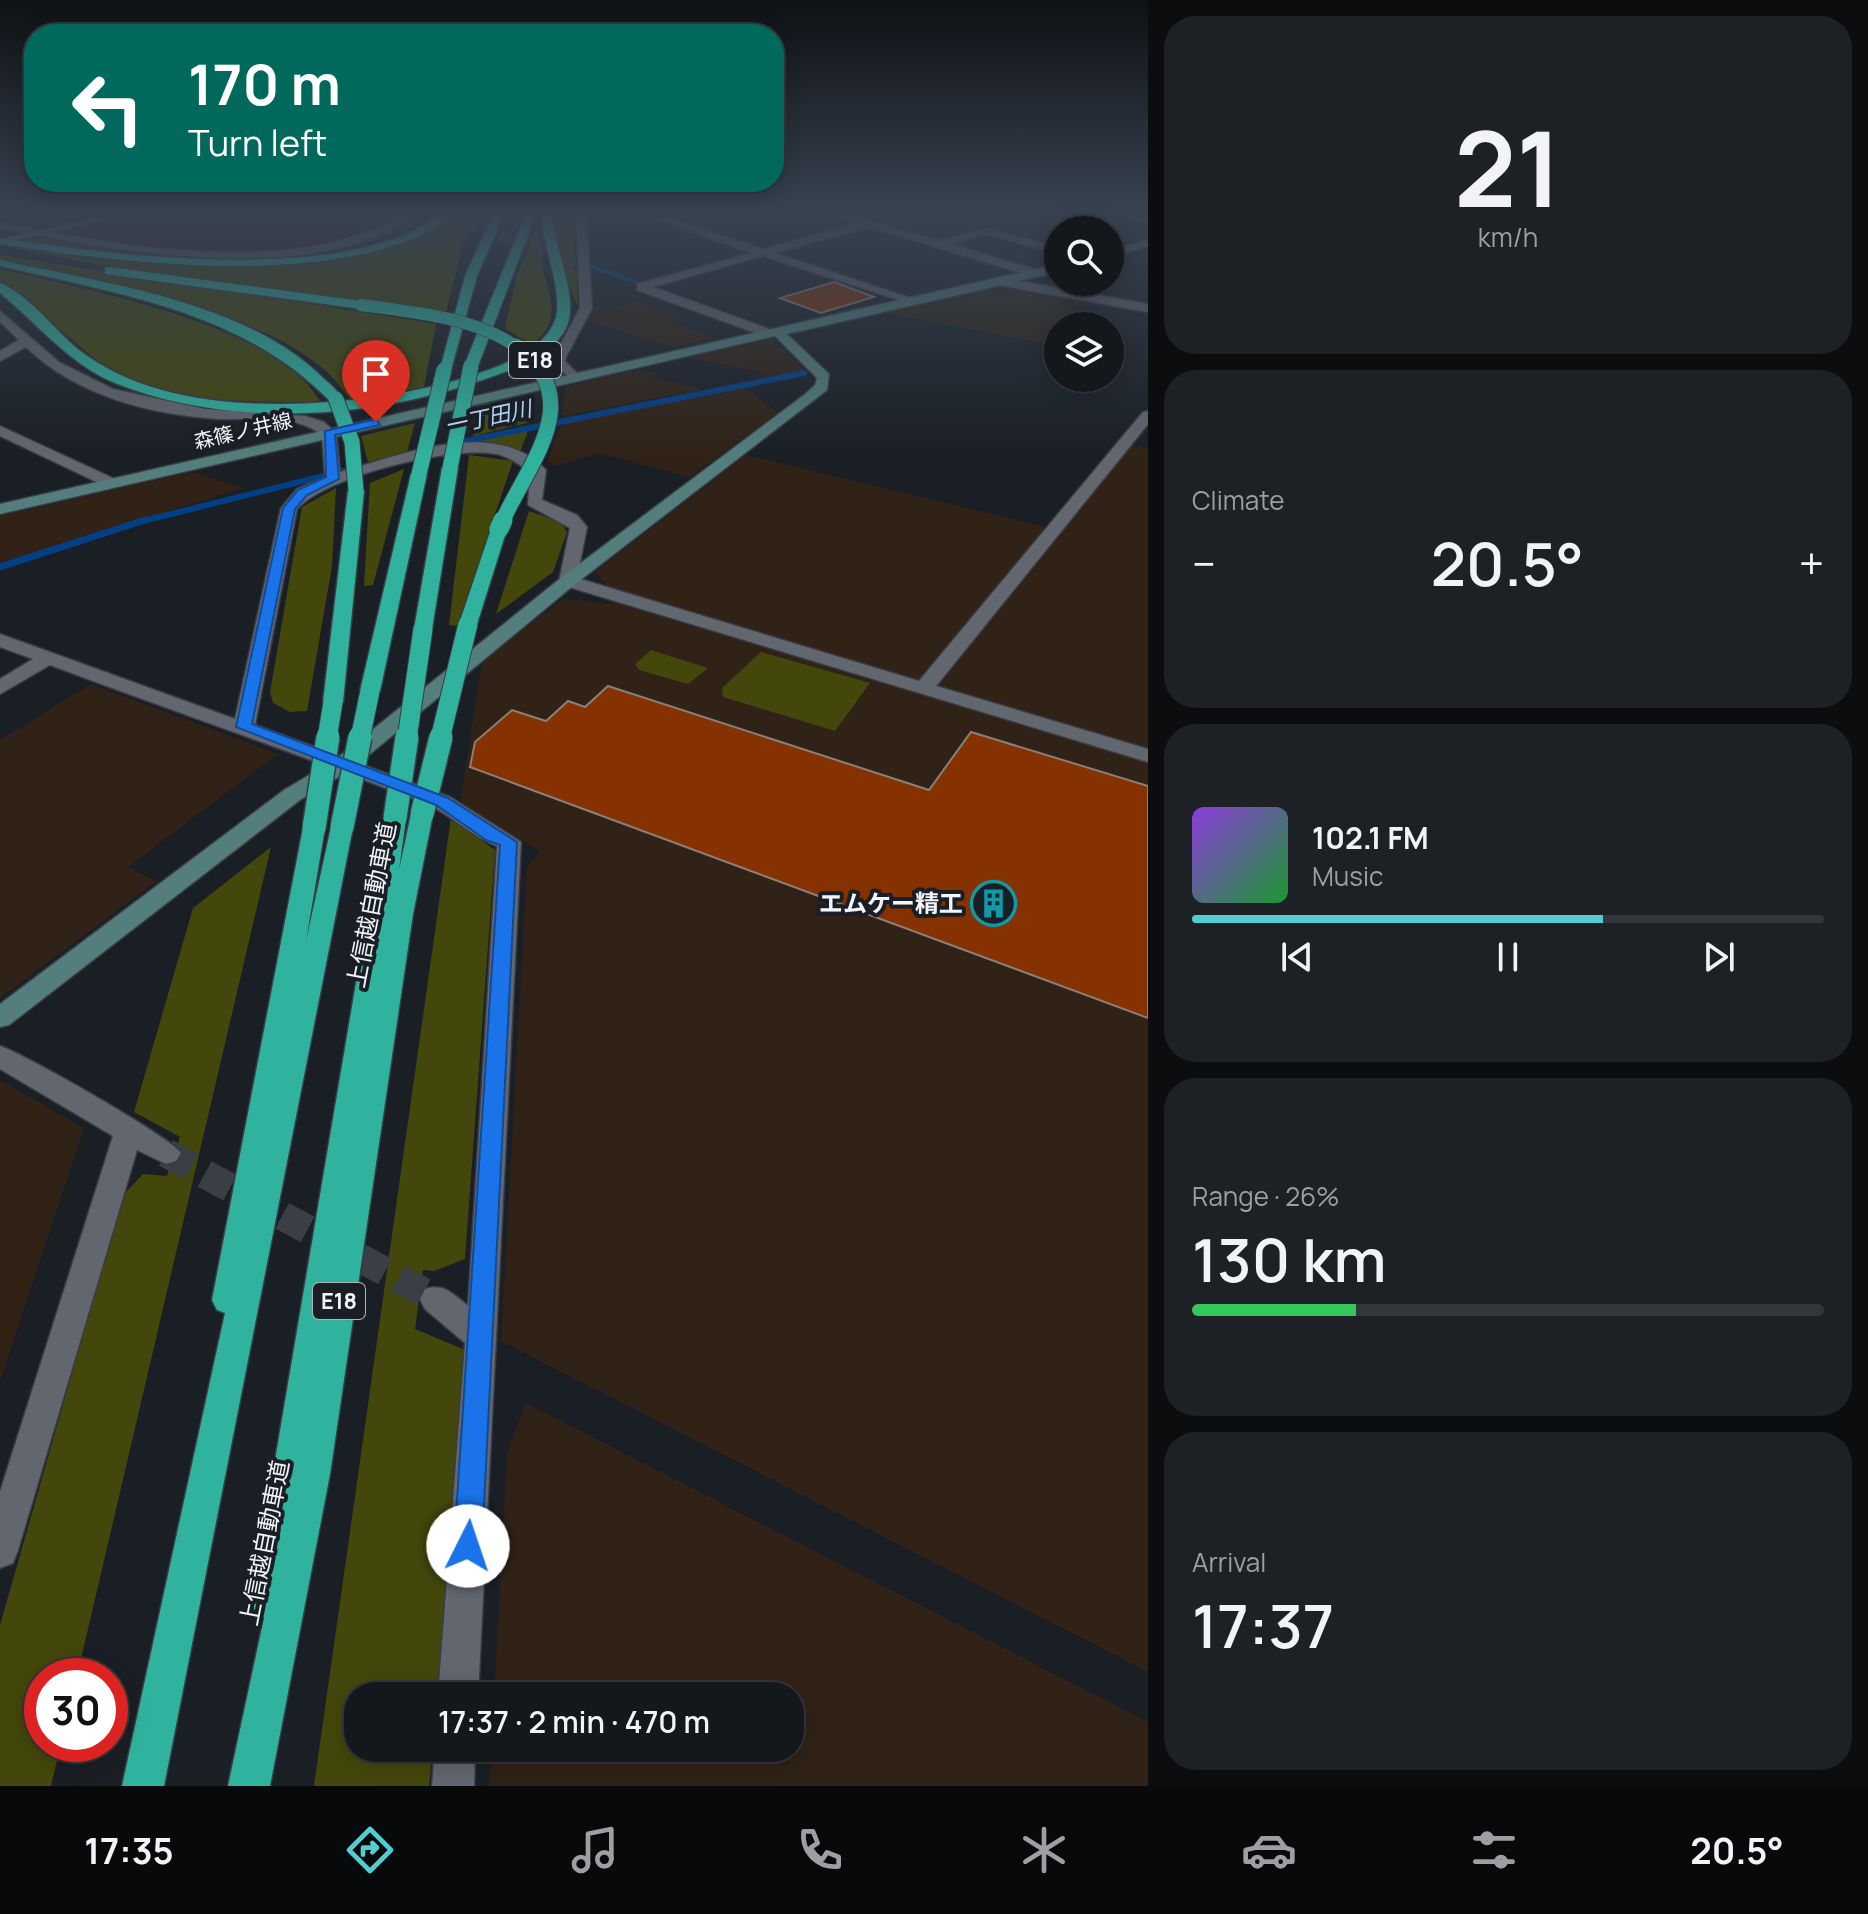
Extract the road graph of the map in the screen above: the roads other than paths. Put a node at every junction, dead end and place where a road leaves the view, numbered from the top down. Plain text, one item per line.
1 (6, 292) edge
2 (117, 292) edge
3 (263, 292) edge
4 (466, 292) edge
5 (491, 292) edge
6 (500, 292) edge
7 (561, 292) edge
8 (587, 292) edge
9 (657, 292) edge
10 (882, 292) edge
11 (946, 292) edge
12 (1060, 292) edge
13 (907, 301) junction
14 (1148, 308) edge
15 (0, 315) edge
16 (772, 332) junction
17 (26, 342) junction
18 (0, 357) edge
19 (471, 366) junction
20 (573, 376) junction
21 (1148, 415) edge
22 (0, 430) edge
23 (329, 433) junction
24 (332, 475) junction
25 (111, 483) junction
26 (0, 509) edge
27 (568, 581) junction
28 (0, 640) edge
29 (49, 658) junction
30 (0, 688) edge
31 (924, 688) junction
32 (244, 727) junction
33 (1148, 756) edge
34 (344, 764) junction
35 (408, 816) junction
36 (328, 828) junction
37 (0, 1018) edge
38 (0, 1056) edge
39 (129, 1130) junction
40 (166, 1153) tunnel mouth
41 (436, 1299) tunnel mouth
42 (481, 1337) junction
43 (0, 1550) edge
44 (459, 1682) edge
45 (454, 1762) edge
46 (141, 1786) edge
47 (241, 1786) edge
48 (249, 1786) edge
49 (453, 1786) edge

1 - 7 highway
2 - 36 highway, 上信越自動車道, bridge
3 - 35 highway, 上信越自動車道 / E18, bridge
4 - 36 highway, 上信越自動車道, bridge
5 - 19 highway, 上信越自動車道 / E18
6 - 19 highway
8 - 20 street
9 - 16 street
10 - 13 street
11 - 13 street, 森篠ノ井線
12 - 14 street
13 - 16 street, 森篠ノ井線
15 - 17 street
16 - 20 street, 森篠ノ井線
16 - 27 street
17 - 18 street
17 - 23 street
19 - 35 highway, 上信越自動車道 / E18, bridge
20 - 23 street, 森篠ノ井線
21 - 31 street
22 - 25 street
23 - 24 street
23 - 25 street, 森篠ノ井線
24 - 27 street
24 - 32 street
25 - 26 street, 森篠ノ井線
27 - 31 street
27 - 34 street
28 - 29 street
29 - 30 street
29 - 32 street
31 - 33 street
32 - 34 street
34 - 37 street
34 - 42 street
35 - 47 highway, 上信越自動車道 / E18
35 - 48 highway, 上信越自動車道 / E18
36 - 46 highway, 上信越自動車道
38 - 39 street
39 - 40 street
39 - 43 street
41 - 42 street
42 - 44 street
45 - 49 street

